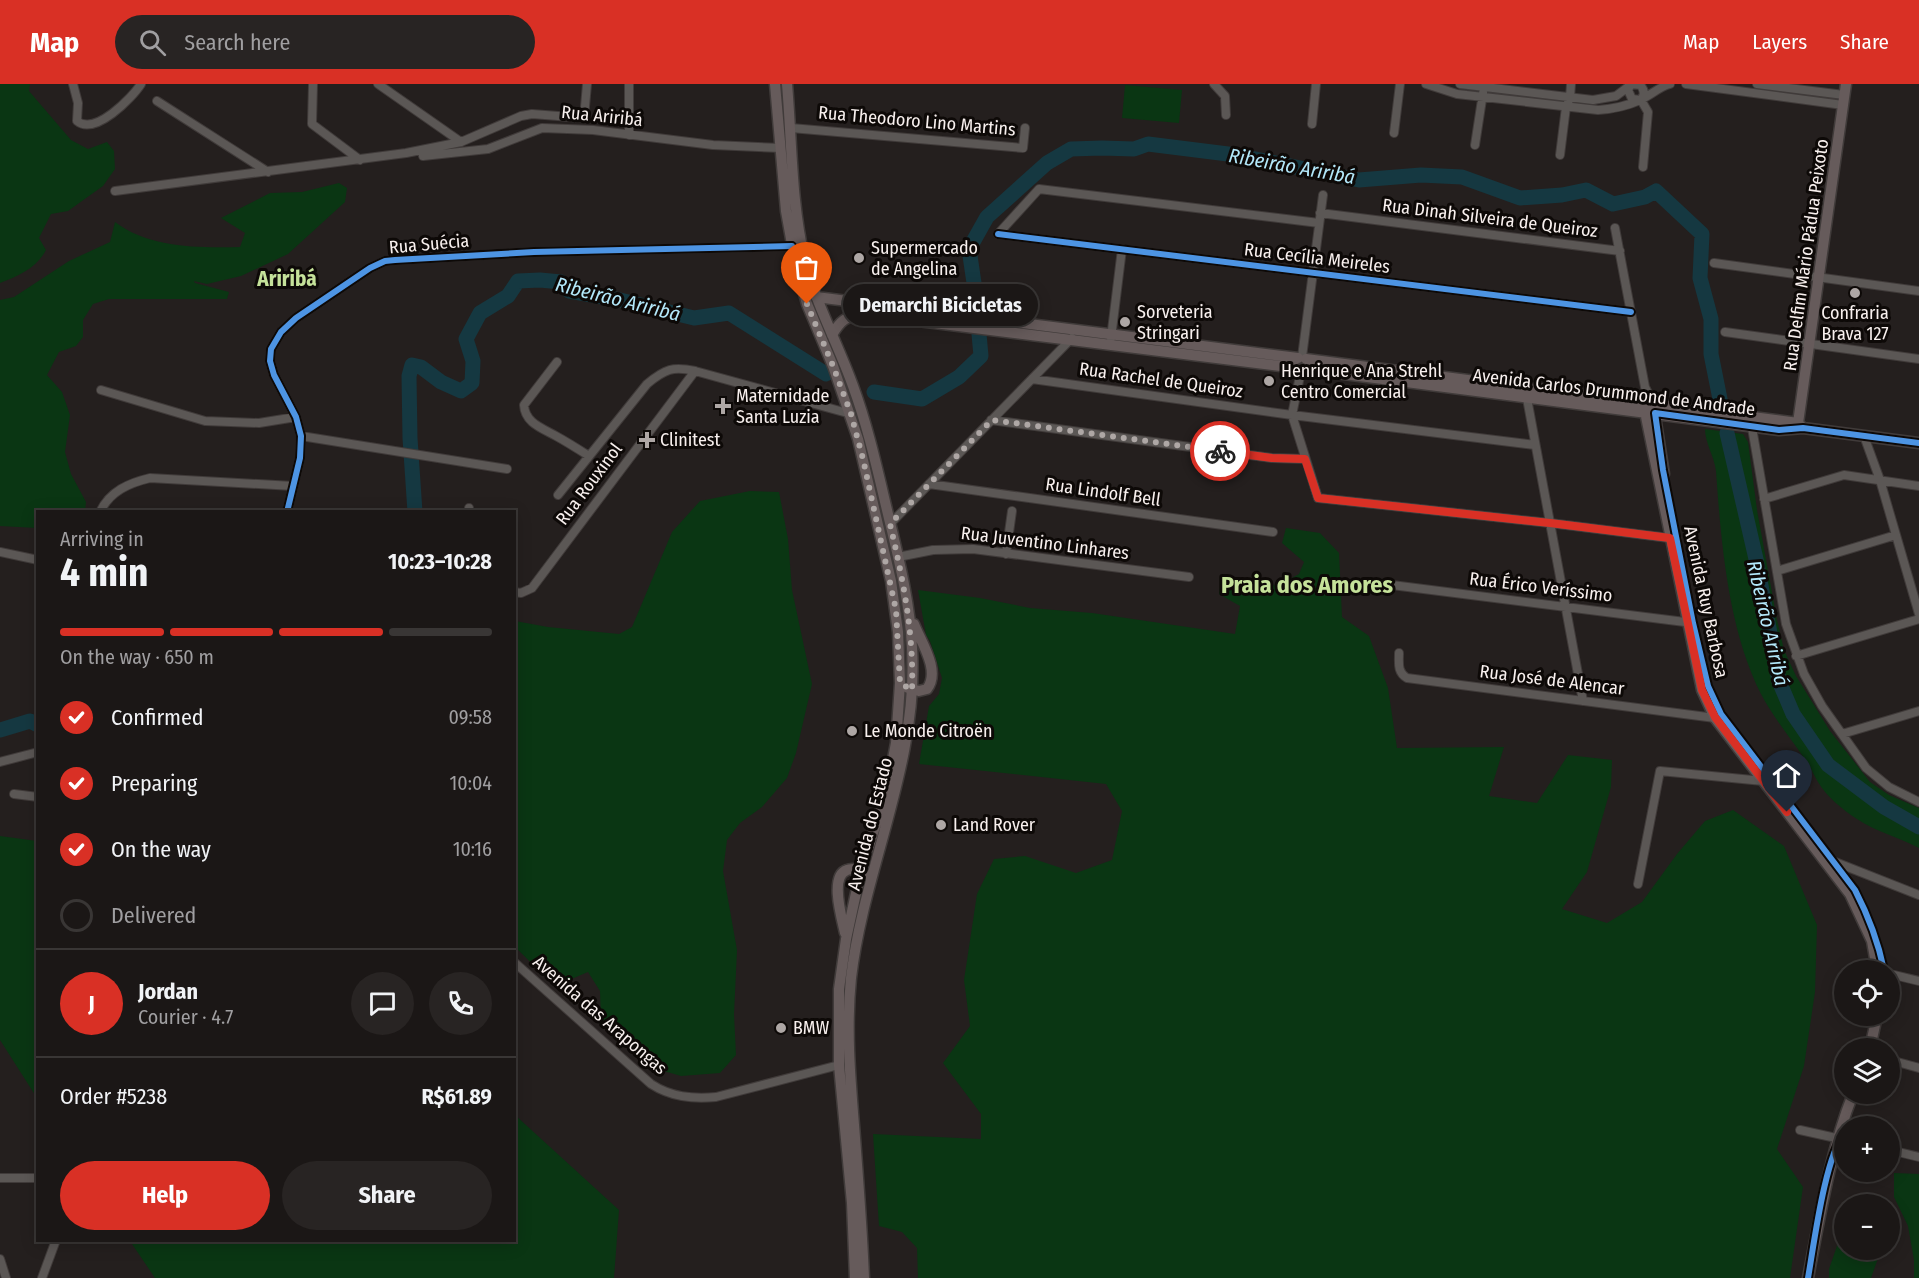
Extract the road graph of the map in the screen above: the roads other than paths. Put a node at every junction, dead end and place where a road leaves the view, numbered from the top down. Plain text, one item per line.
1 (73, 84) edge
2 (141, 84) edge
3 (313, 84) edge
4 (378, 84) edge
5 (629, 84) edge
6 (775, 84) edge
7 (787, 84) edge
8 (1214, 84) edge
9 (1316, 84) edge
10 (1400, 84) edge
11 (1426, 84) edge
12 (1460, 84) edge
13 (1571, 84) edge
14 (1632, 84) edge
15 (1670, 84) edge
16 (1686, 84) edge
17 (1757, 84) edge
18 (587, 86) edge
19 (1715, 86) edge
20 (1484, 87) junction
21 (1499, 91) edge
22 (1806, 95) junction
23 (1845, 95) edge
24 (1483, 97) junction
25 (1641, 100) junction
26 (157, 101) dead end
27 (1568, 102) junction
28 (1226, 115) dead end
29 (1312, 124) dead end
30 (791, 128) junction
31 (1025, 128) dead end
32 (1394, 133) dead end
33 (629, 135) junction
34 (461, 142) junction
35 (1475, 146) dead end
36 (781, 148) junction
37 (1560, 155) dead end
38 (423, 156) dead end
39 (360, 160) junction
40 (1643, 167) dead end
41 (268, 172) junction
42 (116, 192) dead end
43 (1323, 195) dead end
44 (1320, 213) junction
45 (1319, 223) junction
46 (1615, 228) dead end
47 (792, 246) junction
48 (1122, 249) junction
49 (1620, 252) junction
50 (1714, 263) dead end
51 (1313, 273) junction
52 (1819, 278) junction
53 (1919, 291) edge
54 (816, 297) junction
55 (862, 308) junction
56 (1631, 312) junction
57 (934, 317) junction
58 (1077, 330) junction
59 (1725, 332) dead end
60 (832, 335) junction
61 (1110, 339) junction
62 (1071, 340) junction
63 (1810, 345) junction
64 (1919, 359) edge
65 (556, 362) dead end
66 (1301, 364) junction
67 (695, 371) junction
68 (1032, 379) junction
69 (101, 390) dead end
70 (1526, 392) junction
71 (1649, 408) junction
72 (851, 414) junction
73 (1292, 415) junction
74 (1740, 415) junction
75 (296, 417) junction
76 (992, 420) junction
77 (1801, 425) junction
78 (1753, 427) junction
79 (301, 436) junction
80 (1864, 436) junction
81 (1919, 443) edge
82 (1535, 445) junction
83 (589, 456) junction
84 (1305, 459) junction
85 (507, 469) dead end
86 (1880, 480) junction
87 (929, 484) junction
88 (293, 486) junction
89 (1919, 486) edge
90 (558, 495) dead end
91 (1764, 499) junction
92 (101, 510) edge
93 (287, 510) edge
94 (1012, 511) dead end
95 (1550, 523) junction
96 (890, 524) junction
97 (1273, 532) dead end
98 (1896, 535) junction
99 (1673, 539) junction
100 (0, 552) edge
101 (1006, 554) junction
102 (898, 557) junction
103 (36, 560) edge
104 (1777, 571) junction
105 (1189, 577) dead end
106 (1384, 584) dead end
107 (516, 592) edge
108 (1565, 607) junction
109 (909, 612) junction
110 (1919, 616) edge
111 (1690, 623) junction
112 (1399, 653) dead end
113 (1796, 656) junction
114 (900, 683) junction
115 (912, 690) junction
116 (1583, 701) junction
117 (1919, 711) edge
118 (1718, 716) junction
119 (1842, 734) junction
120 (36, 753) edge
121 (0, 762) edge
122 (1766, 780) junction
123 (14, 794) dead end
124 (36, 797) edge
125 (1919, 802) edge
126 (1832, 864) junction
127 (861, 870) junction
128 (872, 881) junction
129 (1638, 884) dead end
130 (1919, 895) edge
131 (846, 939) junction
132 (1876, 960) edge
133 (1882, 960) edge
134 (516, 964) edge
135 (1900, 976) edge
136 (1919, 981) edge
137 (1900, 1063) edge
138 (838, 1065) junction
139 (1919, 1068) edge
140 (1800, 1130) dead end
141 (1834, 1136) edge
142 (1900, 1152) edge
143 (1919, 1157) edge
144 (1834, 1160) edge
145 (36, 1178) edge
146 (0, 1179) edge
147 (55, 1242) edge
148 (0, 1259) edge
149 (6, 1278) edge
150 (42, 1278) edge
151 (855, 1278) edge
152 (864, 1278) edge
153 (1808, 1278) edge

1 - 2 street
3 - 39 street
4 - 34 street
5 - 33 street
6 - 36 main road, Avenida do Estado
7 - 30 main road, Avenida do Estado
8 - 28 street
9 - 29 street
10 - 32 street
11 - 24 street
12 - 20 street
13 - 27 street
14 - 25 street
14 - 27 street
15 - 25 street
16 - 19 street
17 - 22 street
18 - 34 street
19 - 22 street
20 - 21 street
20 - 24 street
21 - 24 street
21 - 27 street
22 - 23 street
23 - 52 main road, Rua Delfim Mário Pádua Peixoto
24 - 35 street
25 - 27 street
25 - 40 street
26 - 41 street
27 - 37 street
30 - 31 street, Rua Theodoro Lino Martins
30 - 54 main road, Avenida do Estado
33 - 36 street, Rua Ariribá
33 - 38 street, Rua Ariribá
34 - 39 street
36 - 47 main road, Avenida do Estado
39 - 41 street
41 - 42 street
43 - 44 street
44 - 45 street
44 - 49 street, Rua Dinah Silveira de Queiroz
45 - 48 street, Rua Cecília Meireles
45 - 51 street
46 - 49 street, Avenida Ruy Barbosa
47 - 72 main road, Avenida do Estado
47 - 75 street, Rua Suécia
48 - 51 street, Rua Cecília Meireles
48 - 61 street
49 - 56 street, Avenida Ruy Barbosa
50 - 52 street
51 - 56 street, Rua Cecília Meireles
51 - 66 street
52 - 53 street
52 - 63 main road, Rua Delfim Mário Pádua Peixoto
54 - 55 main road, Avenida Carlos Drummond de Andrade
54 - 60 main road, Avenida do Estado
55 - 57 main road, Avenida Carlos Drummond de Andrade
55 - 60 main road
56 - 71 street, Avenida Ruy Barbosa
57 - 58 main road, Avenida Carlos Drummond de Andrade
57 - 62 main road, Avenida Carlos Drummond de Andrade
58 - 61 main road, Avenida Carlos Drummond de Andrade
58 - 62 street
59 - 63 street
60 - 96 main road, Avenida do Estado
61 - 62 main road, Avenida Carlos Drummond de Andrade
61 - 66 main road, Avenida Carlos Drummond de Andrade
62 - 68 street
63 - 64 street
63 - 77 main road, Rua Delfim Mário Pádua Peixoto
65 - 83 street
66 - 70 main road, Avenida Carlos Drummond de Andrade
66 - 73 street
67 - 72 street
67 - 83 street
67 - 107 street, Rua Rouxinol
68 - 73 street, Rua Rachel de Queiroz
68 - 76 street
69 - 75 street
70 - 71 main road, Avenida Carlos Drummond de Andrade
70 - 82 street
71 - 74 main road, Avenida Carlos Drummond de Andrade
71 - 78 main road, Avenida Carlos Drummond de Andrade
71 - 99 main road, Avenida Ruy Barbosa
72 - 114 main road, Avenida do Estado
73 - 82 street, Rua Rachel de Queiroz
73 - 84 street
74 - 77 main road, Avenida Carlos Drummond de Andrade
74 - 78 street
75 - 79 street, Rua Suécia
76 - 84 street
76 - 87 street
77 - 78 main road, Avenida Carlos Drummond de Andrade
77 - 80 main road, Avenida Carlos Drummond de Andrade
78 - 91 street
79 - 85 street
79 - 88 street, Rua Suécia
80 - 81 main road, Avenida Carlos Drummond de Andrade
80 - 86 street
82 - 95 street
83 - 90 street
84 - 95 street
86 - 89 street
86 - 91 street
86 - 98 street
87 - 96 street
87 - 97 street, Rua Lindolf Bell
88 - 92 street
88 - 93 street, Rua Suécia
91 - 104 street
94 - 101 street
95 - 99 street
95 - 108 street
96 - 102 main road, Avenida do Estado
98 - 104 street
98 - 110 street
99 - 111 main road, Avenida Ruy Barbosa
100 - 103 street
101 - 102 street, Rua Juventino Linhares
101 - 105 street, Rua Juventino Linhares
102 - 109 main road, Avenida do Estado
104 - 113 street
106 - 108 street, Rua Érico Veríssimo
108 - 111 street, Rua Érico Veríssimo
108 - 116 street
109 - 115 main road, Avenida do Estado
109 - 115 main road
110 - 113 street
111 - 118 main road, Avenida Ruy Barbosa
112 - 116 street, Rua José de Alencar
113 - 119 street
114 - 115 main road
114 - 127 main road, Avenida do Estado
115 - 128 main road, Avenida do Estado
116 - 118 street, Rua José de Alencar
117 - 119 street
118 - 122 main road, Avenida Ruy Barbosa
119 - 125 street
120 - 121 street
122 - 126 main road, Avenida Ruy Barbosa
122 - 129 street
123 - 124 street
126 - 130 street
126 - 132 main road, Avenida Ruy Barbosa
126 - 133 main road, Avenida Ruy Barbosa
127 - 128 main road
127 - 131 main road, Avenida do Estado
127 - 131 main road
128 - 152 main road, Avenida do Estado
131 - 138 main road, Avenida do Estado
134 - 138 street, Avenida das Arapongas
135 - 136 street
137 - 139 street
138 - 151 main road, Avenida do Estado
140 - 141 street
142 - 143 street
144 - 153 main road
145 - 146 street
147 - 150 street
148 - 149 street

